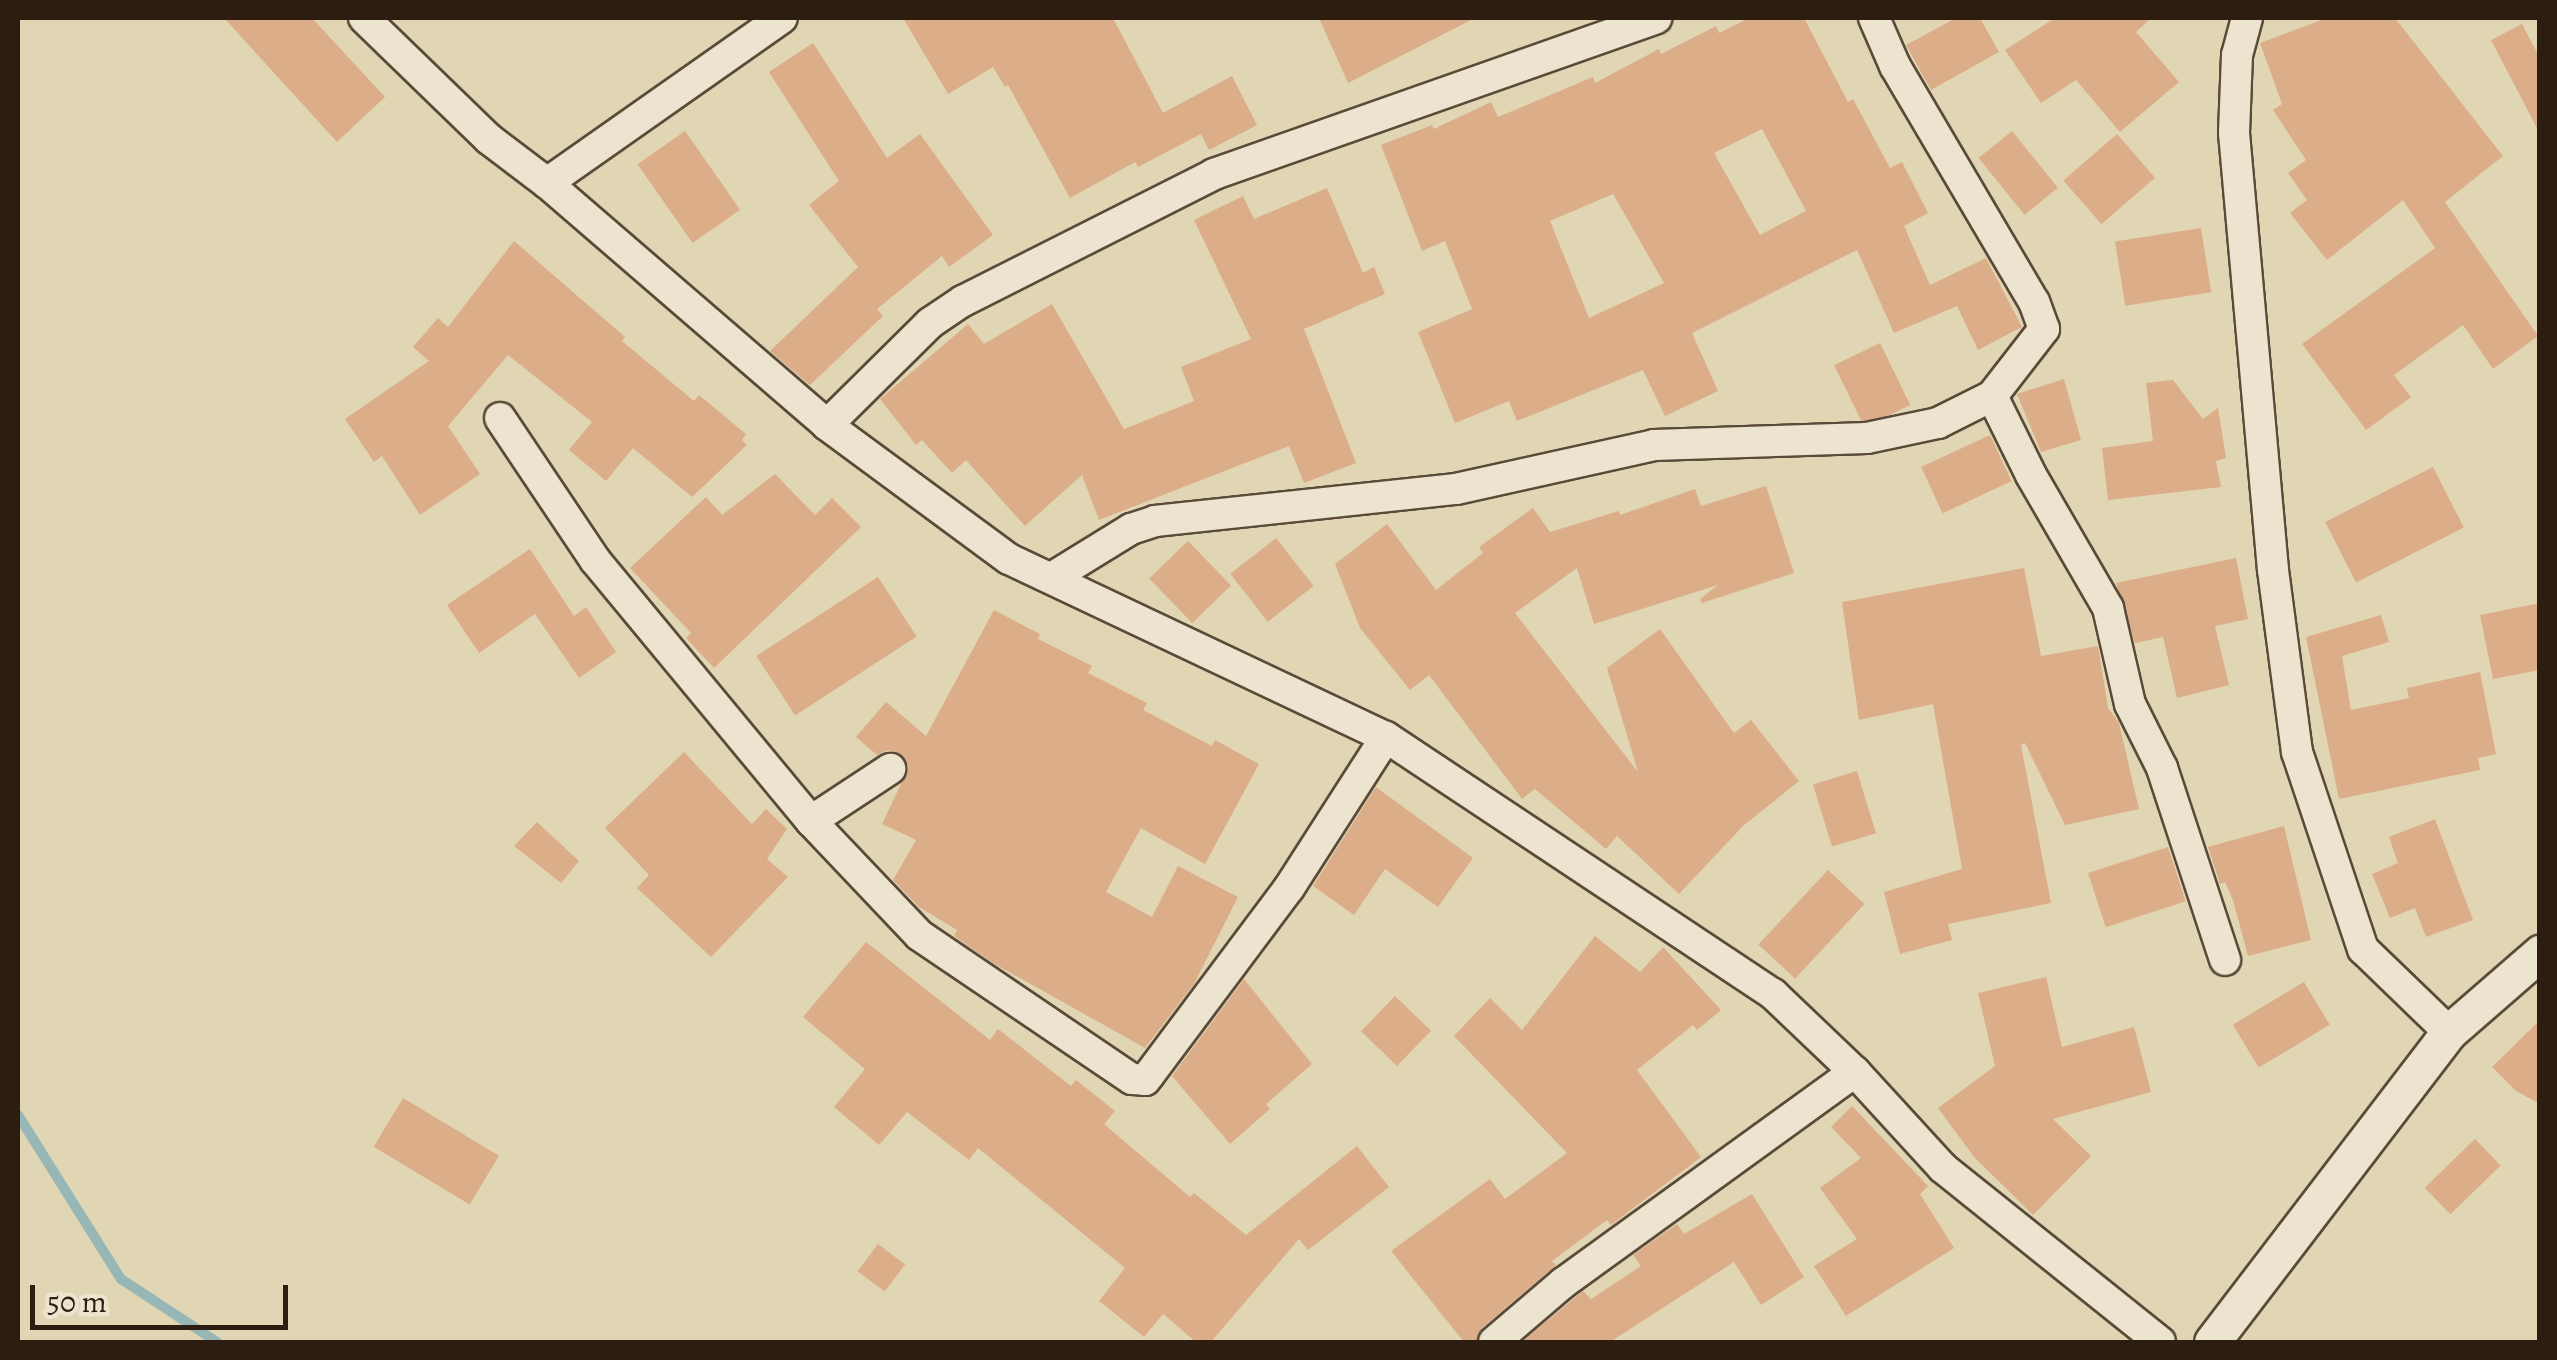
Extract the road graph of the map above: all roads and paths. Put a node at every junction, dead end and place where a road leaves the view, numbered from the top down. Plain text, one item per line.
1 (364, 18) edge
2 (782, 18) edge
3 (1656, 18) edge
4 (1874, 18) edge
5 (2247, 18) edge
6 (546, 184) junction
7 (1992, 396) junction
8 (500, 418) dead end
9 (827, 425) junction
10 (1053, 577) junction
11 (1386, 737) junction
12 (890, 769) dead end
13 (810, 822) junction
14 (2539, 955) edge
15 (2224, 960) dead end
16 (2449, 1032) junction
17 (1855, 1072) junction
18 (1494, 1342) edge
19 (2160, 1342) edge
20 (2212, 1342) edge

1 - 6 street
2 - 6 street
3 - 9 street
4 - 7 street
5 - 16 street
6 - 9 street
7 - 10 street
7 - 15 street
8 - 13 street
9 - 10 street
10 - 11 street
11 - 13 street
11 - 17 street
12 - 13 street
14 - 16 street
16 - 20 street
17 - 18 street
17 - 19 street

